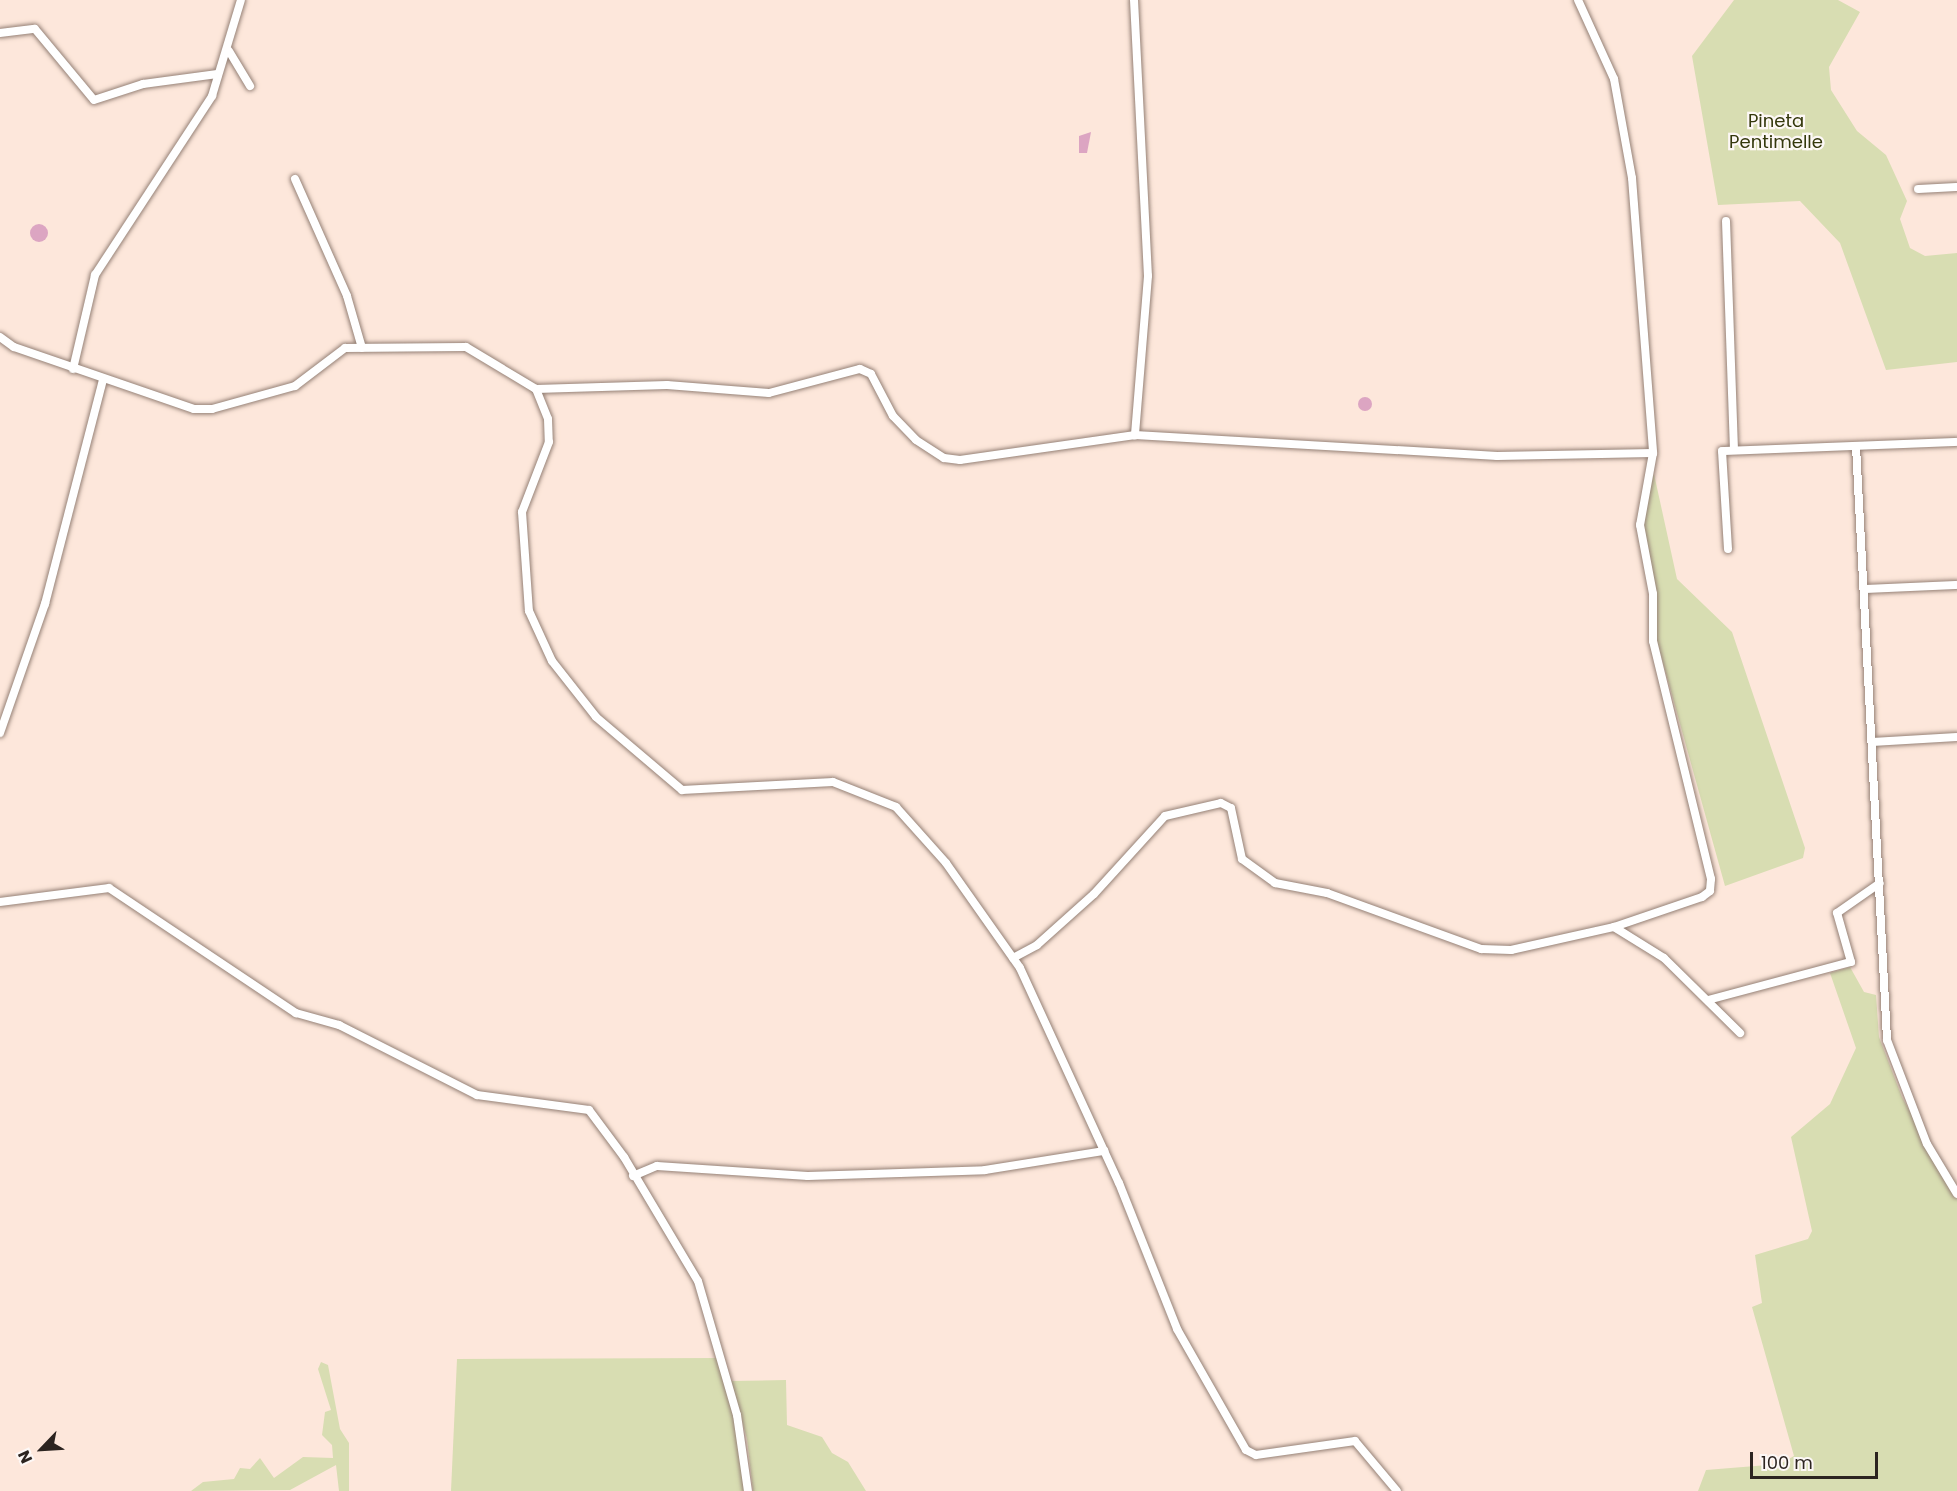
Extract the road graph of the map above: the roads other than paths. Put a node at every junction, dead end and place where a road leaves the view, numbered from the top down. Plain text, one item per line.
1 (241, 0) edge
2 (1134, 0) edge
3 (1578, 0) edge
4 (0, 33) edge
5 (229, 51) junction
6 (217, 74) junction
7 (250, 86) dead end
8 (295, 179) dead end
9 (1957, 187) edge
10 (1918, 189) dead end
11 (1726, 221) dead end
12 (0, 337) edge
13 (362, 348) junction
14 (73, 369) junction
15 (103, 379) junction
16 (536, 389) junction
17 (1135, 435) junction
18 (1957, 442) edge
19 (1856, 446) junction
20 (1734, 450) junction
21 (1653, 453) junction
22 (1728, 549) dead end
23 (1957, 585) edge
24 (1864, 589) junction
25 (0, 733) edge
26 (1957, 737) edge
27 (1872, 742) junction
28 (1880, 884) junction
29 (0, 902) edge
30 (1614, 927) junction
31 (1013, 958) junction
32 (1707, 1000) junction
33 (1740, 1033) dead end
34 (1104, 1151) junction
35 (633, 1176) junction
36 (1957, 1194) edge
37 (748, 1491) edge
38 (1397, 1491) edge

1 - 5 street
2 - 17 street
3 - 21 street
4 - 6 street
5 - 6 street
5 - 7 street
6 - 14 street
8 - 13 street
9 - 10 street
11 - 20 street
12 - 14 street
13 - 15 street
13 - 16 street
14 - 15 street
15 - 25 street
16 - 17 street
16 - 31 street
17 - 21 street
18 - 19 street
19 - 20 street
19 - 24 street
20 - 22 street
21 - 30 street
23 - 24 street
24 - 27 street
26 - 27 street
27 - 28 street
28 - 32 street
28 - 36 street
29 - 35 street
30 - 31 street
30 - 32 street
31 - 34 street
32 - 33 street
34 - 35 street
34 - 38 street
35 - 37 street

